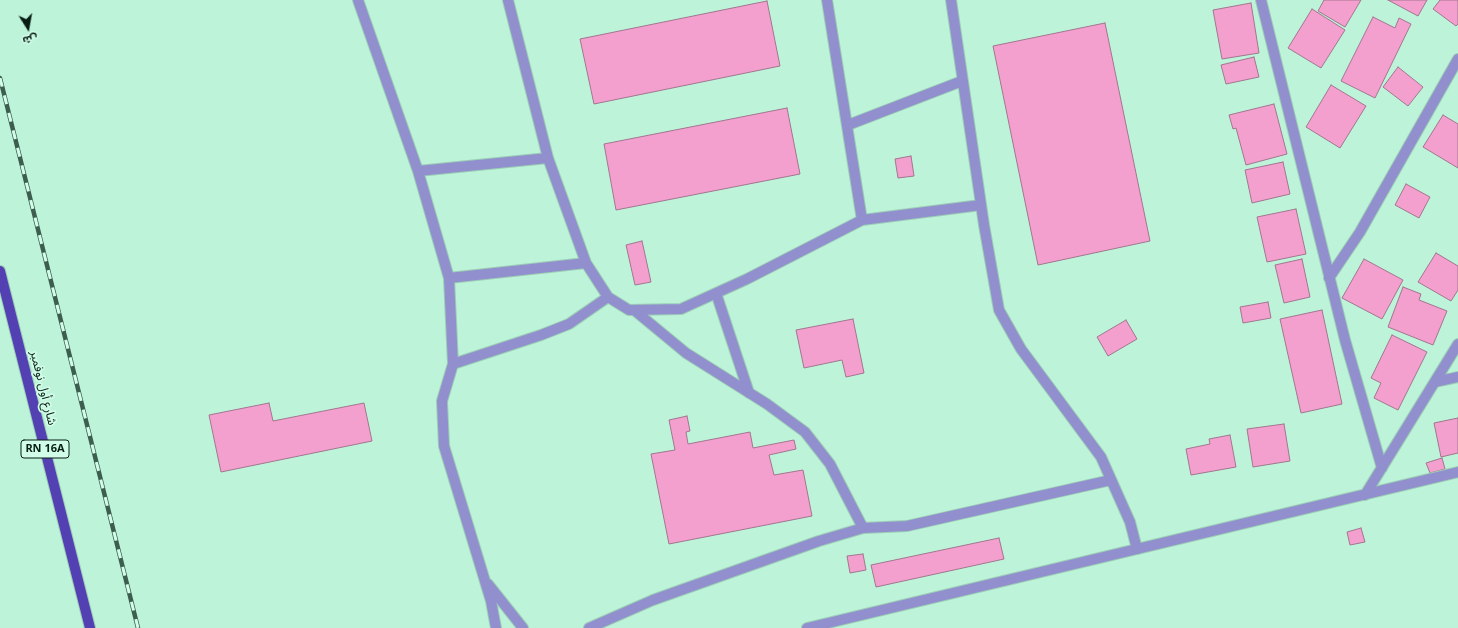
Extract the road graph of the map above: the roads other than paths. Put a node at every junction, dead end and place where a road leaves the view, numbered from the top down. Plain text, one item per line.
1 (358, 0) edge
2 (508, 0) edge
3 (826, 0) edge
4 (951, 0) edge
5 (1260, 0) edge
6 (1458, 59) edge
7 (962, 82) junction
8 (848, 125) junction
9 (548, 158) junction
10 (418, 171) junction
11 (981, 205) junction
12 (862, 220) junction
13 (586, 263) junction
14 (0, 271) edge
15 (449, 278) junction
16 (1329, 278) junction
17 (716, 293) junction
18 (608, 297) junction
19 (634, 310) junction
20 (1458, 344) edge
21 (452, 364) junction
22 (1458, 377) edge
23 (1436, 382) junction
24 (749, 393) junction
25 (1382, 468) junction
26 (1458, 472) edge
27 (1112, 480) junction
28 (1365, 495) junction
29 (863, 528) junction
30 (1137, 549) junction
31 (483, 578) junction
32 (90, 628) edge
33 (496, 628) edge
34 (523, 628) edge
35 (589, 628) edge
36 (807, 628) edge

1 - 10 street
2 - 9 street
3 - 8 street
4 - 7 street
5 - 16 street
6 - 16 street
7 - 8 street
7 - 11 street
8 - 12 street
9 - 10 street
9 - 13 street
10 - 15 street
11 - 12 street
11 - 27 street
12 - 17 street
13 - 15 street
13 - 18 street
14 - 32 main road, شارع أول نوفمبر / RN 16A
15 - 21 street
16 - 25 street
17 - 19 street
17 - 24 street
18 - 19 street
18 - 21 street
19 - 24 street
20 - 23 street
21 - 31 street
22 - 23 street
23 - 25 street
24 - 29 street
25 - 28 street
26 - 28 street
27 - 29 street
27 - 30 street
28 - 30 street
29 - 35 street
30 - 36 street
31 - 33 street
31 - 34 street

